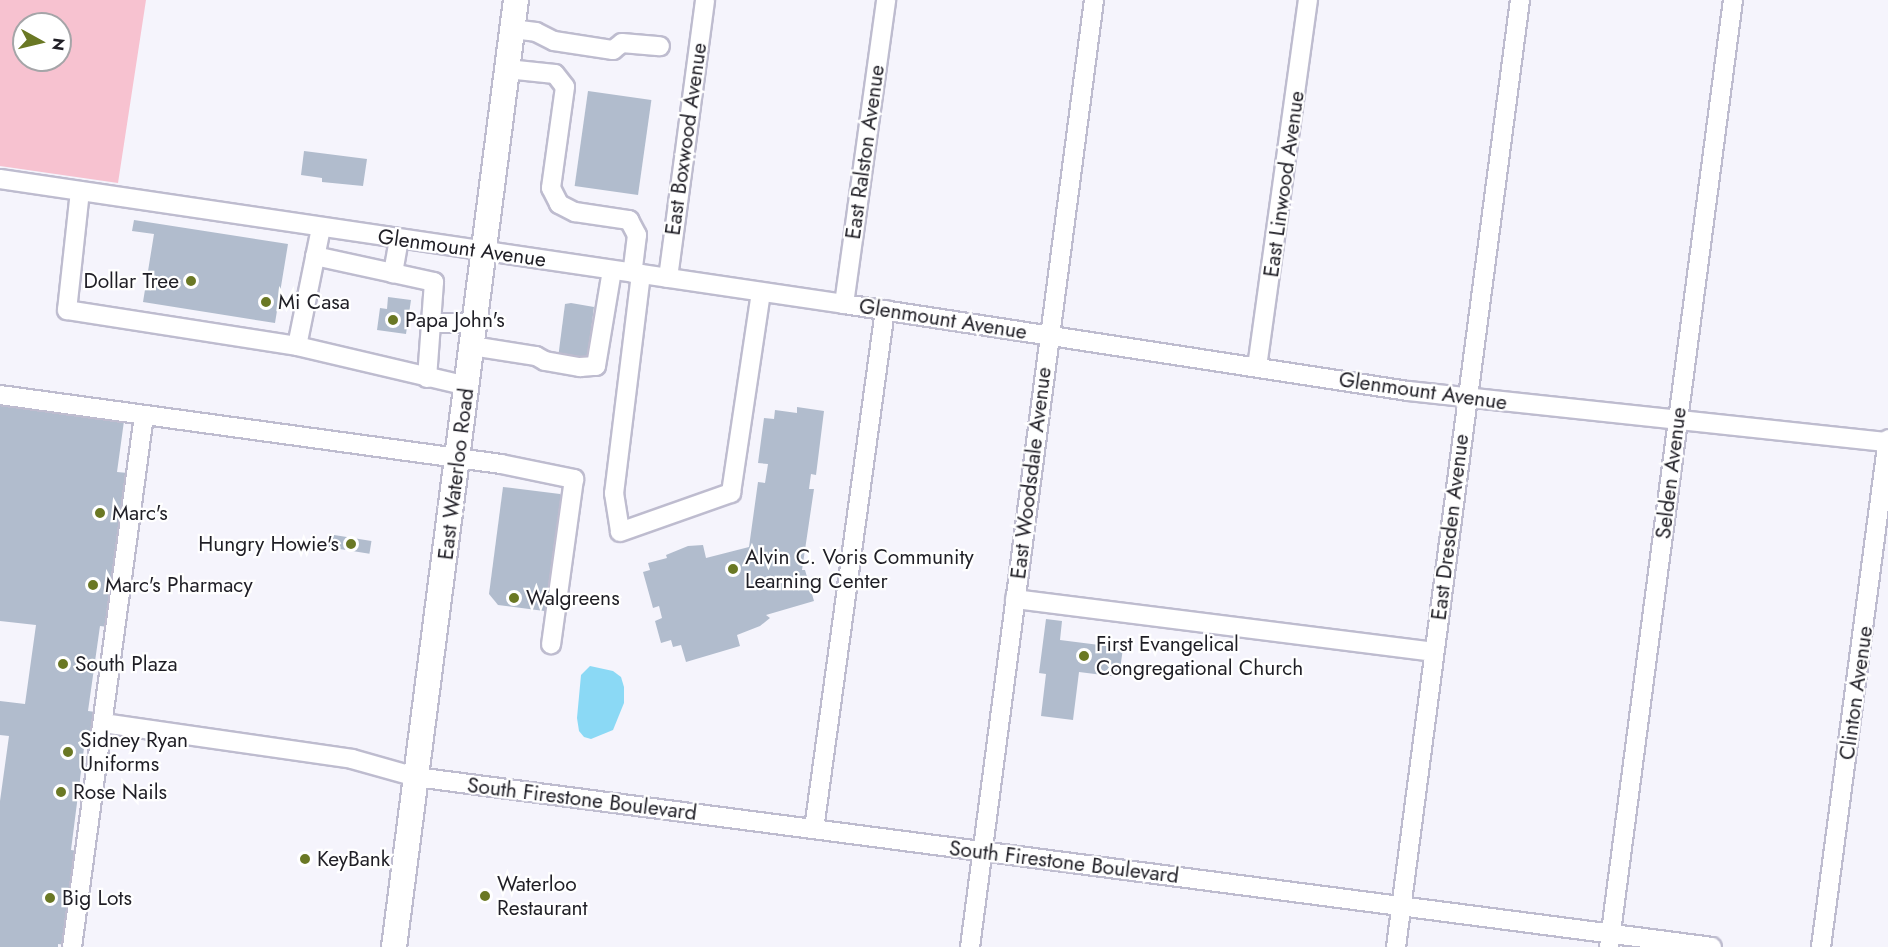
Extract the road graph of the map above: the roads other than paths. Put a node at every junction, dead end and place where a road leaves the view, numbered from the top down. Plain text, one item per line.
1 (516, 0) edge
2 (705, 0) edge
3 (886, 0) edge
4 (1094, 0) edge
5 (1308, 0) edge
6 (1520, 0) edge
7 (1733, 0) edge
8 (512, 29) junction
9 (660, 45) dead end
10 (507, 69) junction
11 (0, 178) edge
12 (80, 191) junction
13 (321, 228) junction
14 (399, 239) junction
15 (484, 251) junction
16 (315, 256) junction
17 (612, 270) junction
18 (393, 273) junction
19 (637, 273) junction
20 (668, 278) junction
21 (761, 293) junction
22 (844, 304) junction
23 (885, 310) junction
24 (431, 323) junction
25 (473, 334) junction
26 (1049, 336) junction
27 (297, 346) junction
28 (1257, 367) junction
29 (427, 378) junction
30 (467, 386) junction
31 (0, 395) edge
32 (1467, 398) junction
33 (144, 415) junction
34 (1678, 420) junction
35 (1888, 441) edge
36 (458, 459) junction
37 (1015, 599) junction
38 (551, 644) dead end
39 (1434, 652) junction
40 (103, 723) junction
41 (416, 777) junction
42 (814, 829) junction
43 (982, 851) junction
44 (1401, 906) junction
45 (1610, 940) edge
46 (72, 947) edge
47 (394, 947) edge
48 (970, 947) edge
49 (1396, 947) edge
50 (1712, 947) edge
51 (1821, 947) edge

1 - 8 main road, East Waterloo Road
2 - 20 street, East Boxwood Avenue
3 - 22 street, East Ralston Avenue
4 - 26 street, East Woodsdale Avenue
5 - 28 street, East Linwood Avenue
6 - 32 street, East Dresden Avenue
7 - 34 street, Selden Avenue
8 - 9 street
8 - 10 main road, East Waterloo Road
10 - 15 main road, East Waterloo Road
10 - 19 street
11 - 12 street, Glenmount Avenue
12 - 13 street, Glenmount Avenue
12 - 27 street
13 - 14 street, Glenmount Avenue
13 - 16 street
14 - 15 street, Glenmount Avenue
14 - 18 street
15 - 17 street, Glenmount Avenue
15 - 25 main road, East Waterloo Road
16 - 18 street
16 - 27 street
17 - 19 street, Glenmount Avenue
17 - 25 street
18 - 24 street
19 - 20 street, Glenmount Avenue
19 - 21 street
20 - 21 street, Glenmount Avenue
21 - 22 street, Glenmount Avenue
22 - 23 street, Glenmount Avenue
23 - 26 street, Glenmount Avenue
23 - 42 street
24 - 25 street
24 - 29 street
25 - 30 main road, East Waterloo Road
26 - 28 street, Glenmount Avenue
26 - 37 street, East Woodsdale Avenue
27 - 29 street
28 - 32 street, Glenmount Avenue
29 - 30 street
30 - 36 main road, East Waterloo Road
31 - 33 street
32 - 34 street, Glenmount Avenue
32 - 39 street, East Dresden Avenue
33 - 36 street
33 - 40 street
34 - 35 street, Glenmount Avenue
34 - 45 street, Selden Avenue
35 - 51 street, Clinton Avenue
36 - 38 street
36 - 41 main road, East Waterloo Road
37 - 39 street
37 - 43 street, East Woodsdale Avenue
39 - 44 street, East Dresden Avenue
40 - 41 street, South Firestone Boulevard
40 - 46 street
41 - 42 street, South Firestone Boulevard
41 - 47 main road, East Waterloo Road
42 - 43 street, South Firestone Boulevard
43 - 44 street, South Firestone Boulevard
43 - 48 street, East Woodsdale Avenue
44 - 45 street, South Firestone Boulevard
44 - 49 street, East Dresden Avenue
45 - 50 street, South Firestone Boulevard

